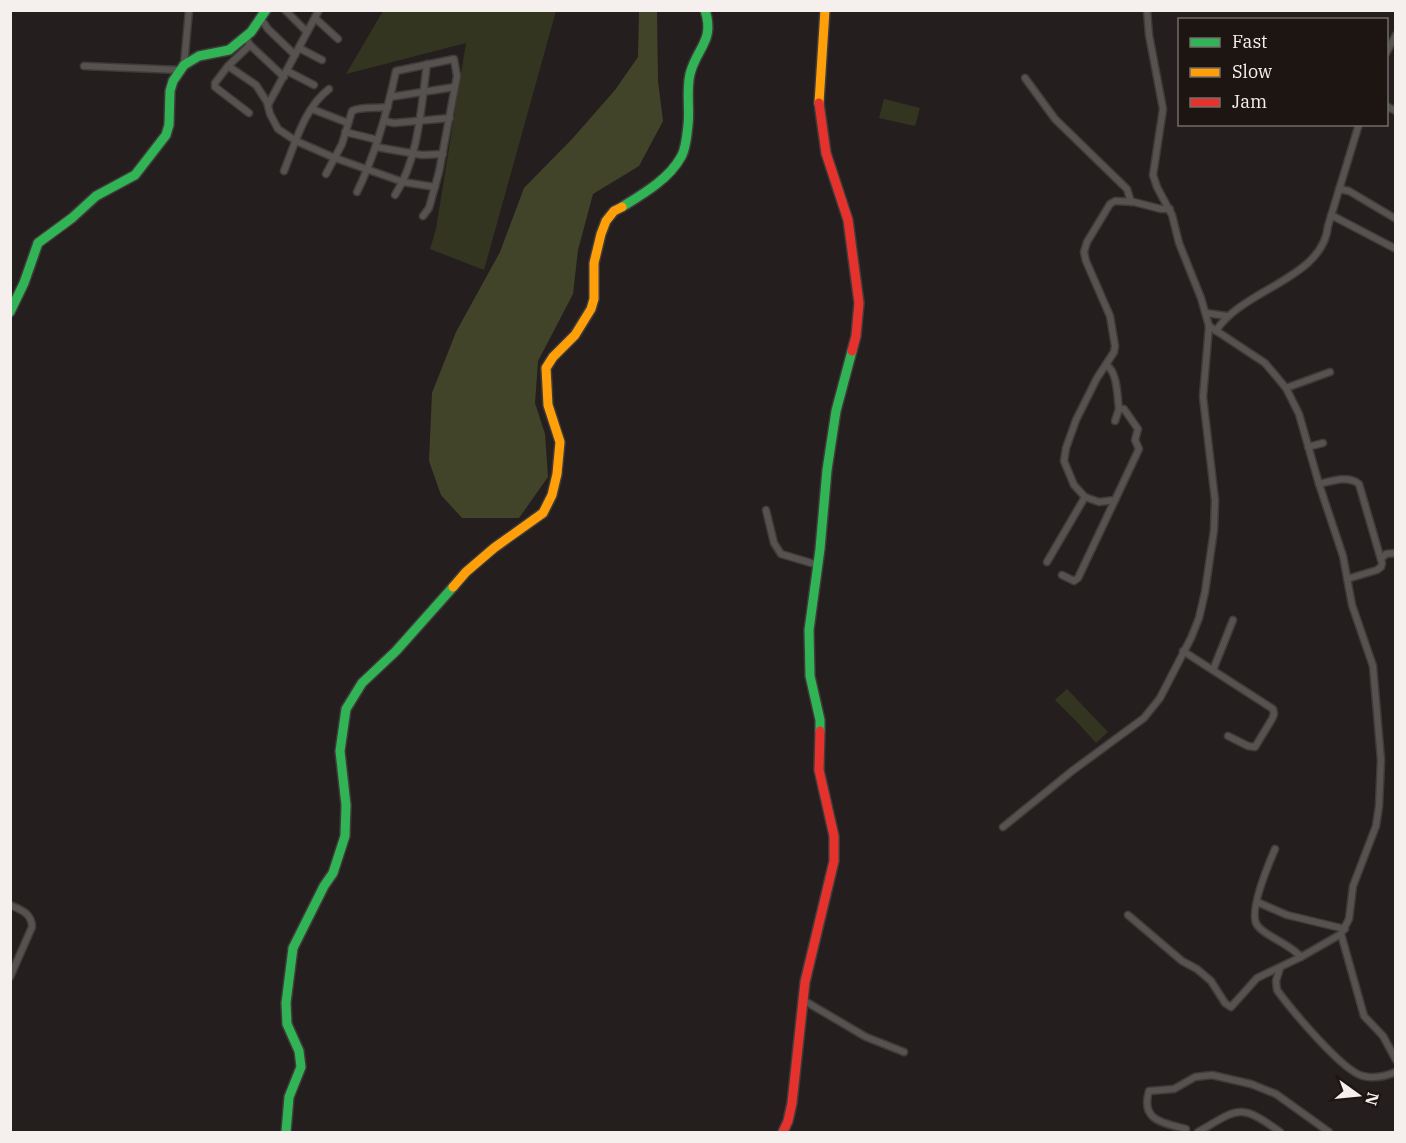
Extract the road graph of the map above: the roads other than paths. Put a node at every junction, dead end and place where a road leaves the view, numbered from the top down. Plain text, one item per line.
1 (189, 10) edge
2 (285, 10) edge
3 (319, 10) edge
4 (705, 10) edge
5 (825, 10) edge
6 (1147, 10) edge
7 (263, 15) edge
8 (315, 18) junction
9 (307, 32) junction
10 (338, 39) dead end
11 (248, 42) junction
12 (299, 48) junction
13 (295, 55) junction
14 (322, 60) dead end
15 (426, 64) junction
16 (84, 66) dead end
17 (228, 66) junction
18 (182, 67) junction
19 (285, 74) junction
20 (1025, 78) dead end
21 (314, 85) dead end
22 (455, 87) junction
23 (329, 89) dead end
24 (423, 91) junction
25 (390, 97) junction
26 (267, 105) junction
27 (388, 107) junction
28 (312, 109) junction
29 (249, 113) dead end
30 (450, 118) junction
31 (418, 120) junction
32 (384, 121) junction
33 (348, 123) junction
34 (1358, 126) edge
35 (345, 132) junction
36 (378, 140) junction
37 (296, 141) junction
38 (376, 147) junction
39 (412, 154) junction
40 (443, 154) junction
41 (335, 158) junction
42 (369, 169) junction
43 (284, 171) dead end
44 (326, 174) dead end
45 (403, 182) junction
46 (435, 188) junction
47 (1339, 189) junction
48 (357, 192) dead end
49 (395, 195) dead end
50 (1131, 202) junction
51 (1170, 209) junction
52 (1331, 214) junction
53 (423, 216) dead end
54 (1395, 219) edge
55 (1395, 249) edge
56 (10, 312) edge
57 (1206, 314) junction
58 (1227, 316) junction
59 (1209, 326) junction
60 (1216, 331) junction
61 (1106, 365) junction
62 (1330, 372) dead end
63 (1286, 388) junction
64 (1119, 409) junction
65 (1115, 421) dead end
66 (1323, 443) dead end
67 (1308, 447) junction
68 (1318, 484) junction
69 (1085, 497) junction
70 (1115, 500) junction
71 (766, 510) dead end
72 (1395, 553) edge
73 (1381, 559) junction
74 (1047, 562) dead end
75 (818, 565) junction
76 (1062, 575) dead end
77 (1347, 579) junction
78 (1233, 620) dead end
79 (1183, 651) junction
80 (1213, 670) junction
81 (1228, 736) dead end
82 (1003, 827) dead end
83 (1275, 849) dead end
84 (1257, 902) junction
85 (10, 905) edge
86 (1128, 915) dead end
87 (1343, 932) junction
88 (1301, 957) junction
89 (13, 968) edge
90 (1280, 968) junction
91 (10, 978) edge
92 (803, 1000) junction
93 (904, 1052) dead end
94 (1395, 1060) edge
95 (1395, 1072) edge
96 (1186, 1130) dead end
97 (286, 1132) edge
98 (783, 1132) edge
99 (1198, 1132) edge
100 (1280, 1132) edge
101 (1329, 1132) edge

1 - 18 street
2 - 9 street
3 - 8 street
4 - 97 street
5 - 75 street
6 - 51 street
7 - 11 street
7 - 13 street
8 - 9 street
8 - 10 street
9 - 12 street
11 - 17 street
11 - 18 street
11 - 19 street
12 - 13 street
12 - 14 street
13 - 19 street
15 - 22 street
15 - 24 street
15 - 25 street
16 - 18 street
17 - 26 street
17 - 29 street
18 - 56 street
19 - 21 street
19 - 26 street
20 - 50 street
22 - 24 street
22 - 30 street
23 - 28 street
24 - 25 street
24 - 31 street
25 - 27 street
26 - 37 street
27 - 32 street
27 - 33 street
28 - 33 street
28 - 37 street
30 - 31 street
30 - 40 street
31 - 32 street
31 - 39 street
32 - 36 street
33 - 35 street
34 - 47 street
35 - 36 street
35 - 41 street
36 - 38 street
37 - 41 street
37 - 43 street
38 - 39 street
38 - 42 street
39 - 40 street
39 - 45 street
40 - 46 street
41 - 42 street
41 - 44 street
42 - 45 street
42 - 48 street
45 - 46 street
45 - 49 street
46 - 53 street
47 - 52 street
47 - 54 street
50 - 51 street
50 - 61 street
51 - 57 street
52 - 55 street
52 - 58 street
57 - 58 street
57 - 59 street
58 - 60 street
59 - 60 street
59 - 79 street
60 - 63 street
61 - 64 street
61 - 69 street
62 - 63 street
63 - 67 street
64 - 65 street
64 - 70 street
66 - 67 street
67 - 68 street
68 - 73 street
68 - 77 street
69 - 70 street
69 - 74 street
70 - 76 street
71 - 75 street
72 - 73 street
73 - 77 street
75 - 92 street
77 - 87 street
78 - 80 street
79 - 80 street
79 - 82 street
80 - 81 street
83 - 84 street
84 - 87 street
84 - 88 street
85 - 89 street
86 - 90 street
87 - 88 street
87 - 94 street
88 - 90 street
89 - 91 street
90 - 95 street
92 - 93 street
92 - 98 street
96 - 101 street
99 - 100 street

